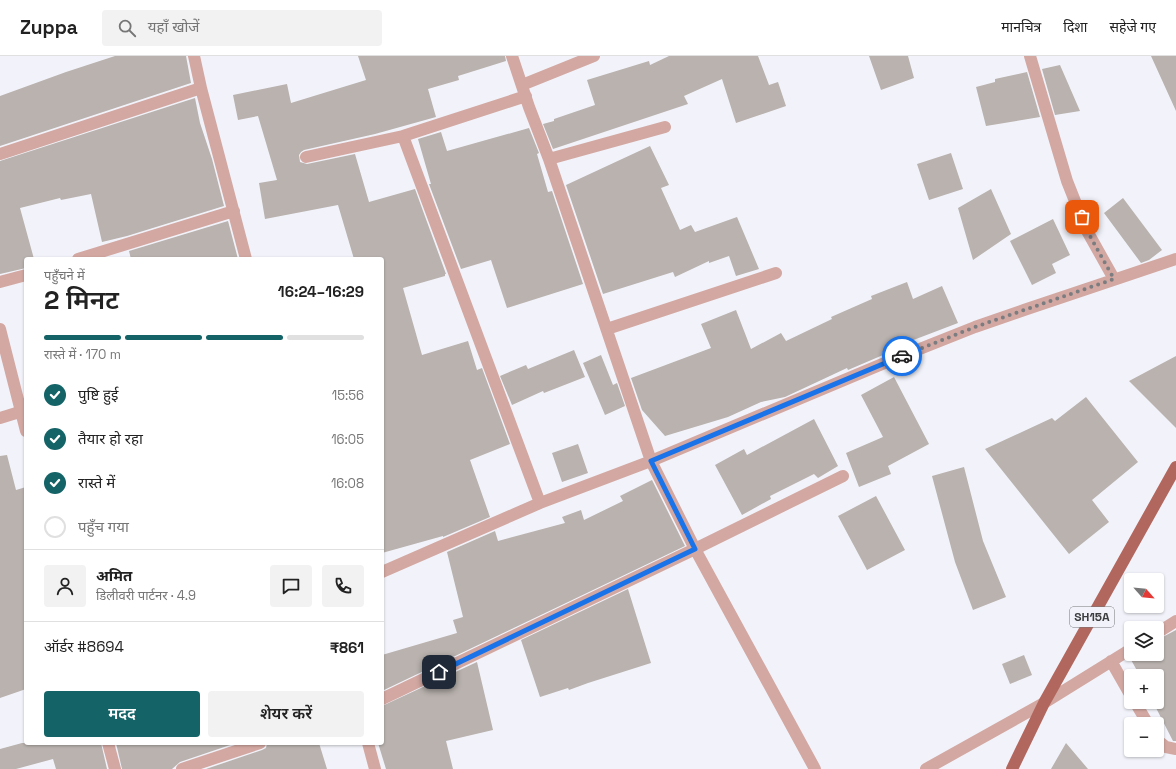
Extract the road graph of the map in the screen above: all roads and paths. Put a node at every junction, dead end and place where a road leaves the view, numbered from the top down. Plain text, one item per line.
1 (194, 56) edge
2 (512, 56) edge
3 (594, 56) edge
4 (1030, 56) edge
5 (201, 88) junction
6 (524, 90) junction
7 (665, 127) dead end
8 (404, 136) junction
9 (0, 154) edge
10 (306, 157) dead end
11 (549, 159) junction
12 (234, 211) junction
13 (84, 257) edge
14 (246, 257) edge
15 (1176, 260) edge
16 (776, 273) dead end
17 (24, 276) edge
18 (1114, 279) junction
19 (0, 282) edge
20 (0, 329) edge
21 (607, 329) junction
22 (23, 411) edge
23 (0, 418) edge
24 (651, 461) junction
25 (1176, 467) edge
26 (843, 476) dead end
27 (540, 503) junction
28 (695, 549) junction
29 (384, 571) edge
30 (1176, 622) edge
31 (1164, 629) edge
32 (1124, 653) edge
33 (1111, 661) junction
34 (1124, 684) edge
35 (384, 698) edge
36 (1044, 703) junction
37 (109, 745) edge
38 (254, 745) edge
39 (369, 745) edge
40 (1164, 746) edge
41 (1176, 749) edge
42 (115, 769) edge
43 (182, 769) edge
44 (375, 769) edge
45 (815, 769) edge
46 (926, 769) edge
47 (1012, 769) edge

1 - 5 street
2 - 6 street
3 - 6 street
4 - 18 street
5 - 9 street
5 - 12 street
6 - 8 street
6 - 11 street
7 - 11 street
8 - 10 street
8 - 27 street
11 - 21 street
12 - 13 street
12 - 14 street
15 - 18 street
16 - 21 street
17 - 19 street
18 - 24 street
20 - 22 street
21 - 24 street
22 - 23 street
24 - 27 street
24 - 28 street
25 - 36 main road, SH15A
26 - 28 street
27 - 29 street
28 - 35 street
28 - 45 street
30 - 31 street
32 - 33 street
33 - 34 street
33 - 36 street
36 - 46 street
36 - 47 main road, SH15A
37 - 42 street
38 - 43 street
39 - 44 street
40 - 41 street

